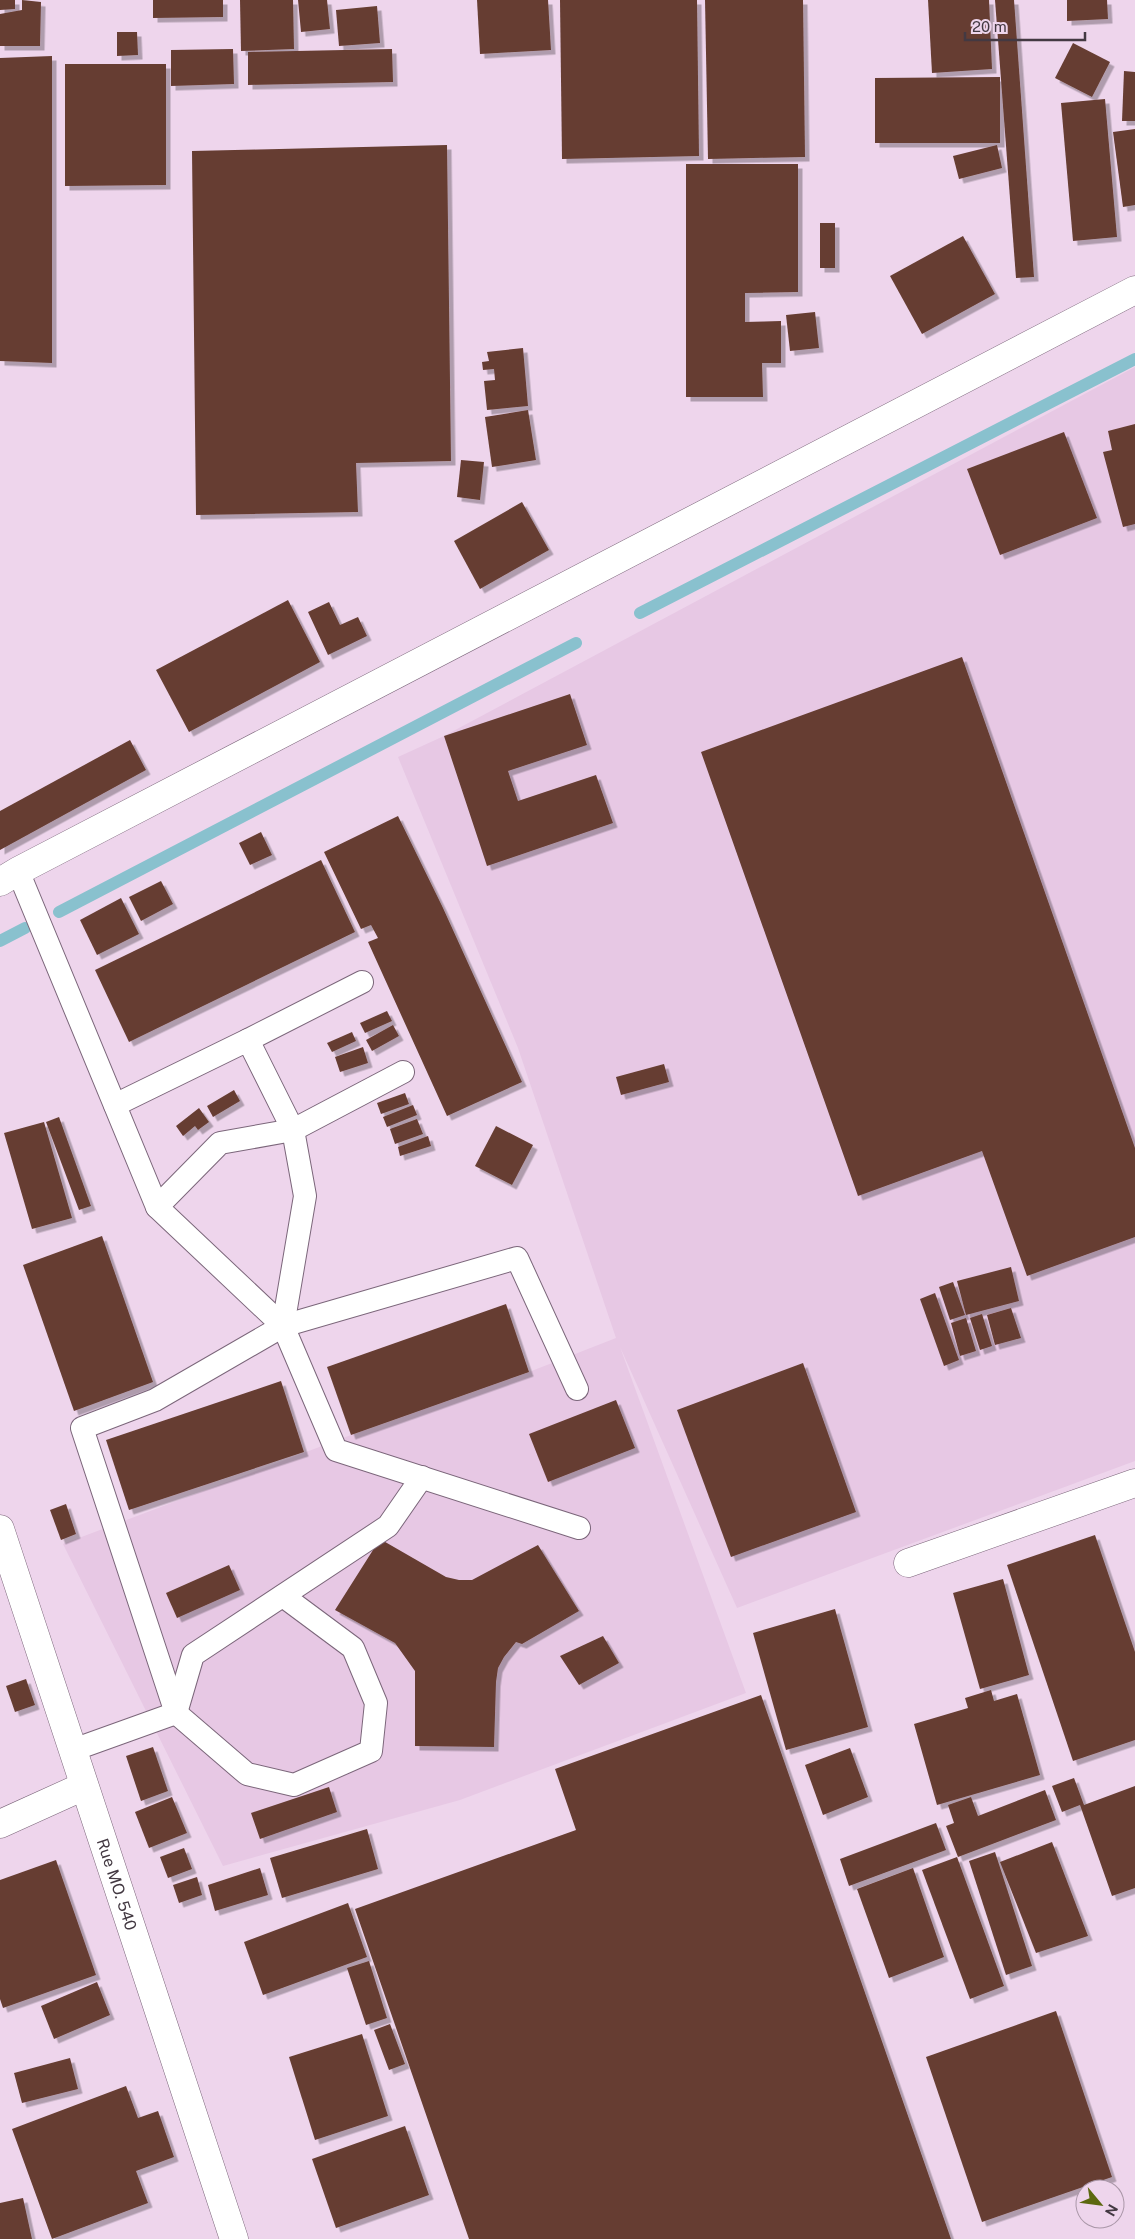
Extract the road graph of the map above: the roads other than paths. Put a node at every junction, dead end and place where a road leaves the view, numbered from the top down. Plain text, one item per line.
1 (1135, 290) edge
2 (9, 876) edge
3 (362, 982) dead end
4 (248, 1040) junction
5 (403, 1072) dead end
6 (114, 1105) junction
7 (293, 1130) junction
8 (157, 1207) junction
9 (283, 1326) junction
10 (577, 1389) dead end
11 (422, 1477) junction
12 (1135, 1483) edge
13 (578, 1528) dead end
14 (0, 1529) edge
15 (908, 1563) dead end
16 (283, 1596) junction
17 (176, 1713) junction
18 (73, 1750) junction
19 (84, 1786) junction
20 (0, 1824) edge
21 (234, 2239) edge

1 - 2 street
2 - 6 lane
3 - 4 lane
4 - 6 lane
4 - 7 lane
5 - 7 lane
6 - 8 lane
7 - 8 lane
7 - 9 lane
8 - 9 lane
9 - 10 lane
9 - 11 lane
9 - 17 lane
11 - 13 lane
11 - 16 lane
12 - 15 street
14 - 18 street, Rue MO. 540
16 - 17 lane
16 - 17 lane
17 - 18 lane
18 - 19 street, Rue MO. 540
19 - 20 street
19 - 21 street, Rue MO. 540

